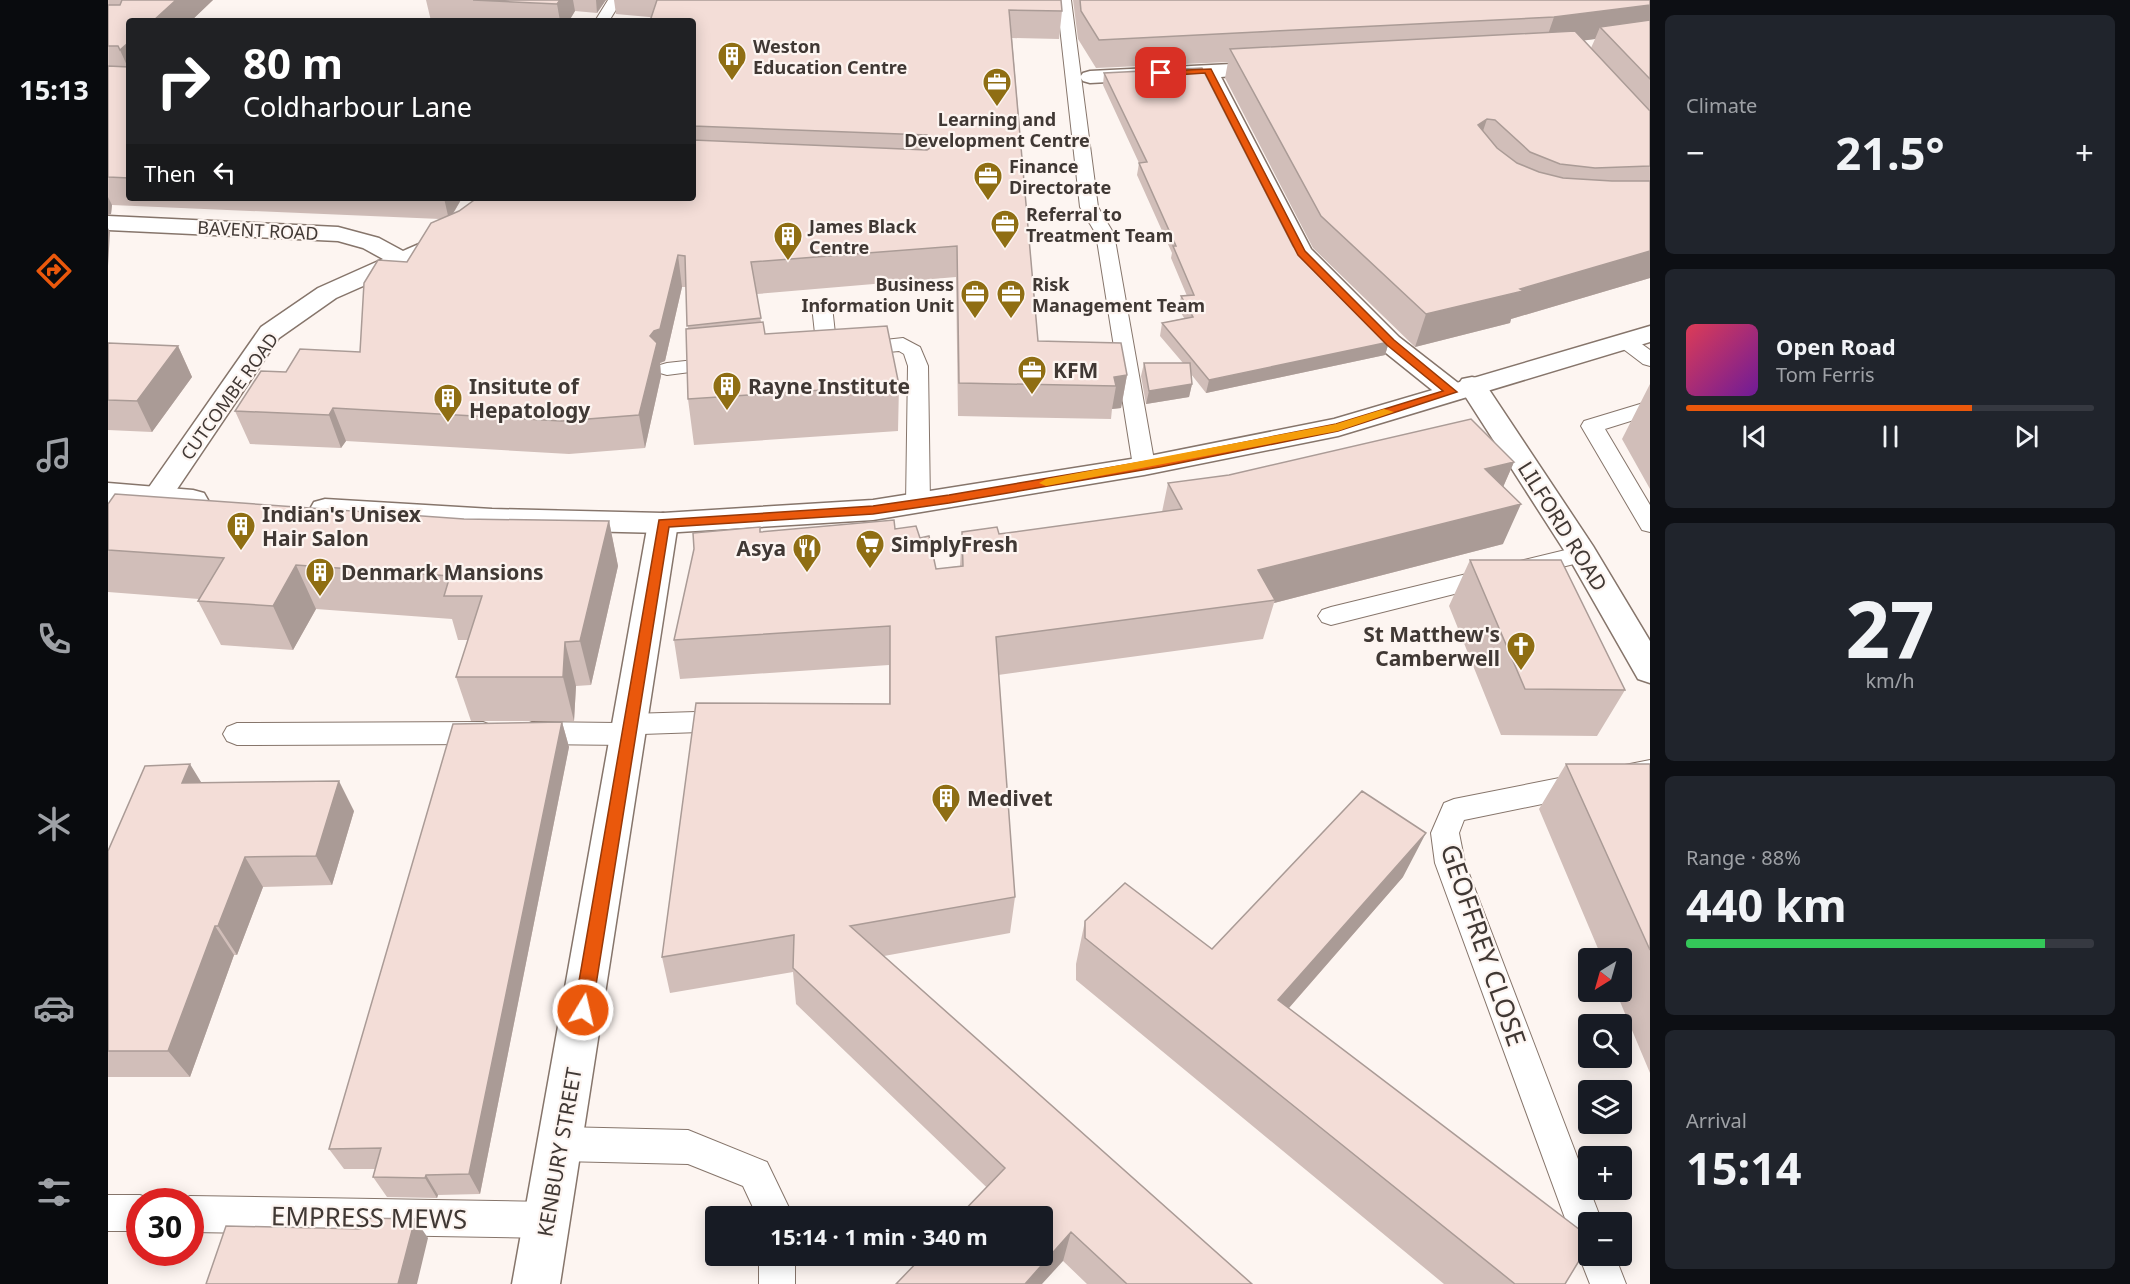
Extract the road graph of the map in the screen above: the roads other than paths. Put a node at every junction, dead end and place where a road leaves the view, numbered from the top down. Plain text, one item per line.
1 (615, 0) edge
2 (1064, 0) edge
3 (604, 18) edge
4 (1288, 67) edge
5 (1208, 71) junction
6 (1090, 77) dead end
7 (492, 201) edge
8 (108, 223) edge
9 (401, 261) junction
10 (822, 306) dead end
11 (1637, 338) edge
12 (827, 352) junction
13 (804, 354) edge
14 (747, 360) edge
15 (1650, 360) edge
16 (667, 369) dead end
17 (1462, 389) junction
18 (1650, 408) edge
19 (1144, 465) junction
20 (108, 493) edge
21 (157, 497) junction
22 (216, 501) edge
23 (918, 504) junction
24 (298, 507) edge
25 (663, 523) junction
26 (1650, 524) edge
27 (1582, 554) junction
28 (1331, 616) dead end
29 (1650, 670) edge
30 (749, 720) edge
31 (629, 729) junction
32 (237, 734) dead end
33 (1650, 771) edge
34 (561, 1144) junction
35 (770, 1206) edge
36 (1581, 1212) edge
37 (108, 1213) edge
38 (126, 1213) edge
39 (204, 1214) edge
40 (548, 1220) junction
41 (777, 1266) edge
42 (1601, 1266) edge
43 (536, 1284) edge
44 (777, 1284) edge
45 (1608, 1284) edge

1 - 3 lane
2 - 19 lane
4 - 5 street
5 - 6 street
5 - 17 street, LILFORD ROAD
7 - 9 street, CUTCOMBE ROAD
8 - 9 street, BAVENT ROAD
9 - 21 street, CUTCOMBE ROAD
10 - 12 lane
11 - 15 lane
11 - 17 street
12 - 13 lane
12 - 23 lane
14 - 16 lane
17 - 19 street
17 - 27 street, LILFORD ROAD
18 - 26 lane
19 - 23 street
20 - 21 street
21 - 22 street
23 - 25 street
24 - 25 street
25 - 31 street, KENBURY STREET
27 - 28 lane
27 - 29 street, LILFORD ROAD
30 - 31 lane
31 - 32 lane
31 - 34 street, KENBURY STREET
33 - 36 lane, GEOFFREY CLOSE
34 - 35 lane
34 - 40 street, KENBURY STREET
37 - 38 lane
39 - 40 lane, EMPRESS MEWS
40 - 43 street, KENBURY STREET
41 - 44 lane
42 - 45 lane

